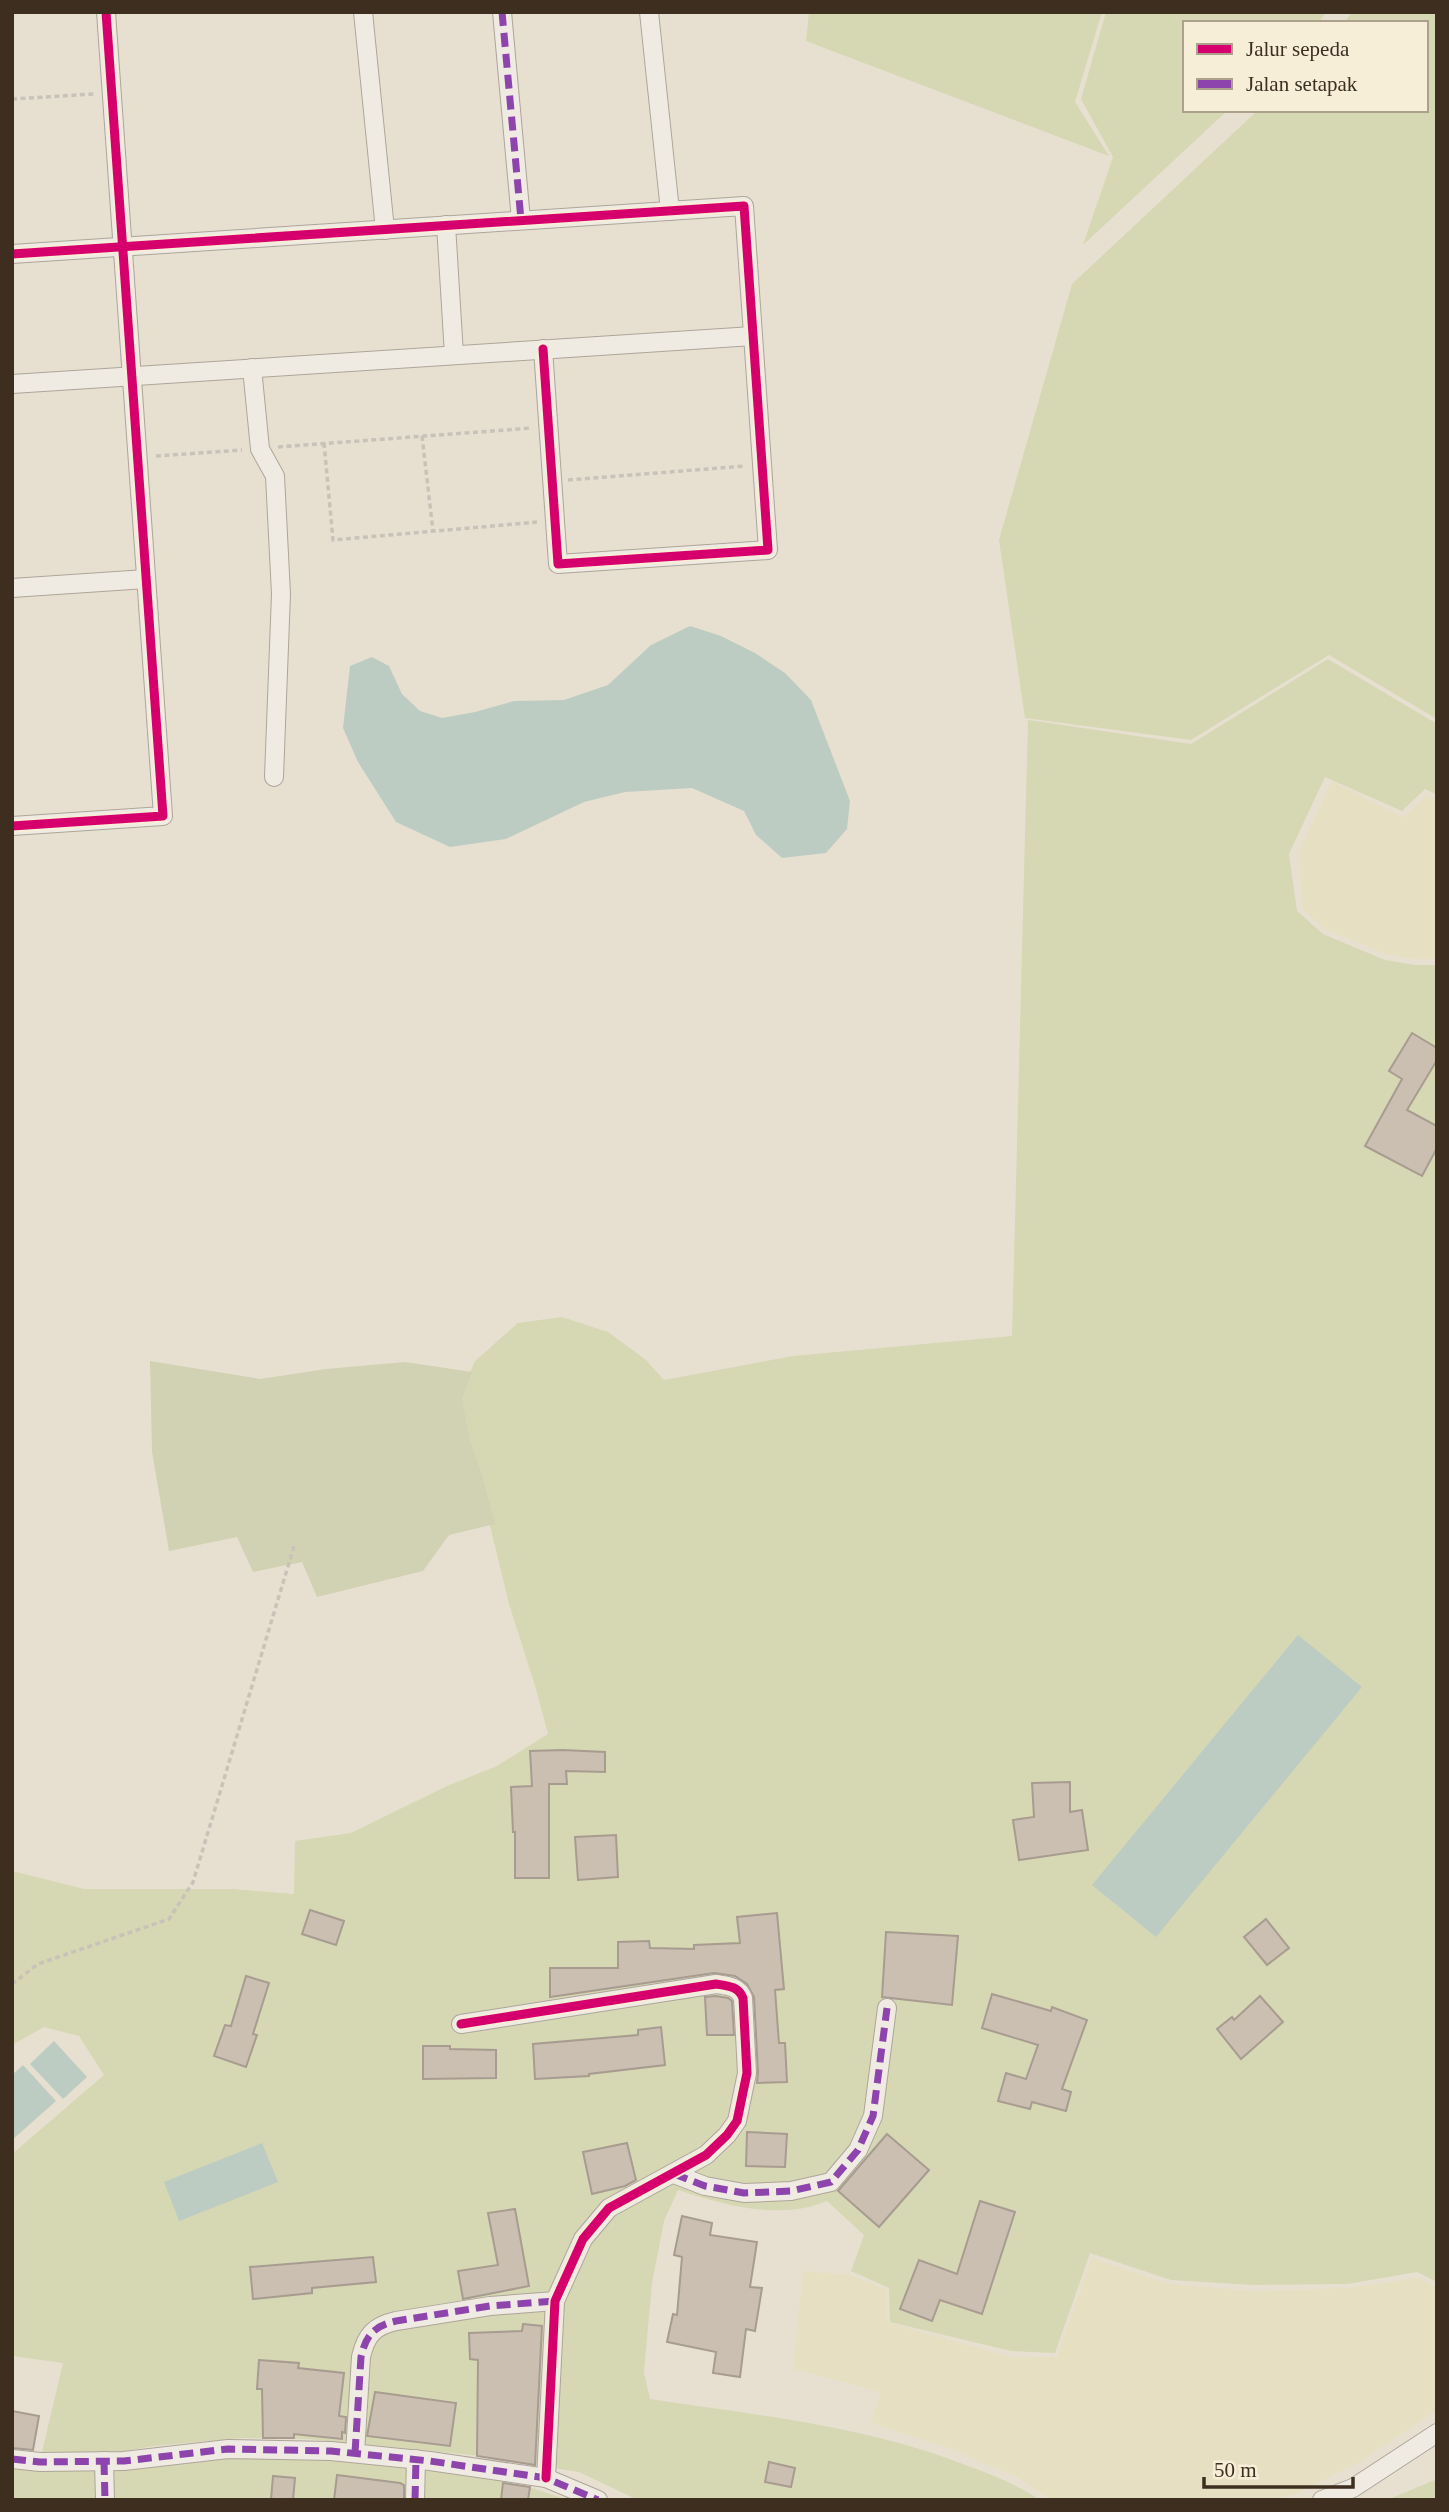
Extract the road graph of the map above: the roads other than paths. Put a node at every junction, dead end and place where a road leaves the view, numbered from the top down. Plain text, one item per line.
1 (106, 12) edge
2 (363, 12) edge
3 (502, 12) edge
4 (649, 12) edge
5 (670, 211) junction
6 (521, 220) junction
7 (446, 225) junction
8 (385, 230) junction
9 (123, 246) junction
10 (12, 254) edge
11 (753, 336) junction
12 (543, 349) junction
13 (454, 355) junction
14 (252, 368) junction
15 (132, 376) junction
16 (12, 384) edge
17 (146, 579) junction
18 (12, 588) edge
19 (274, 777) dead end
20 (12, 826) edge
21 (887, 2008) dead end
22 (461, 2024) dead end
23 (674, 2174) junction
24 (555, 2301) junction
25 (1437, 2433) edge
26 (355, 2453) junction
27 (12, 2459) edge
28 (415, 2459) junction
29 (104, 2461) junction
30 (546, 2478) junction
31 (105, 2500) edge
32 (415, 2500) edge
33 (598, 2500) edge
34 (1322, 2500) edge

1 - 9 street
2 - 8 street
3 - 6 street
4 - 5 street
5 - 6 street
5 - 11 street
6 - 7 street
7 - 8 street
7 - 13 street
8 - 9 street
9 - 10 street
9 - 15 street
11 - 12 street
11 - 12 street
12 - 13 street
13 - 14 street
14 - 15 street
14 - 19 street
15 - 16 street
15 - 17 street
17 - 18 street
17 - 20 street
21 - 23 street
22 - 23 street
23 - 24 street
24 - 26 street
24 - 30 street
25 - 34 street
26 - 28 street
26 - 29 street
27 - 29 street
28 - 30 street
28 - 32 street
29 - 31 street
30 - 33 street

